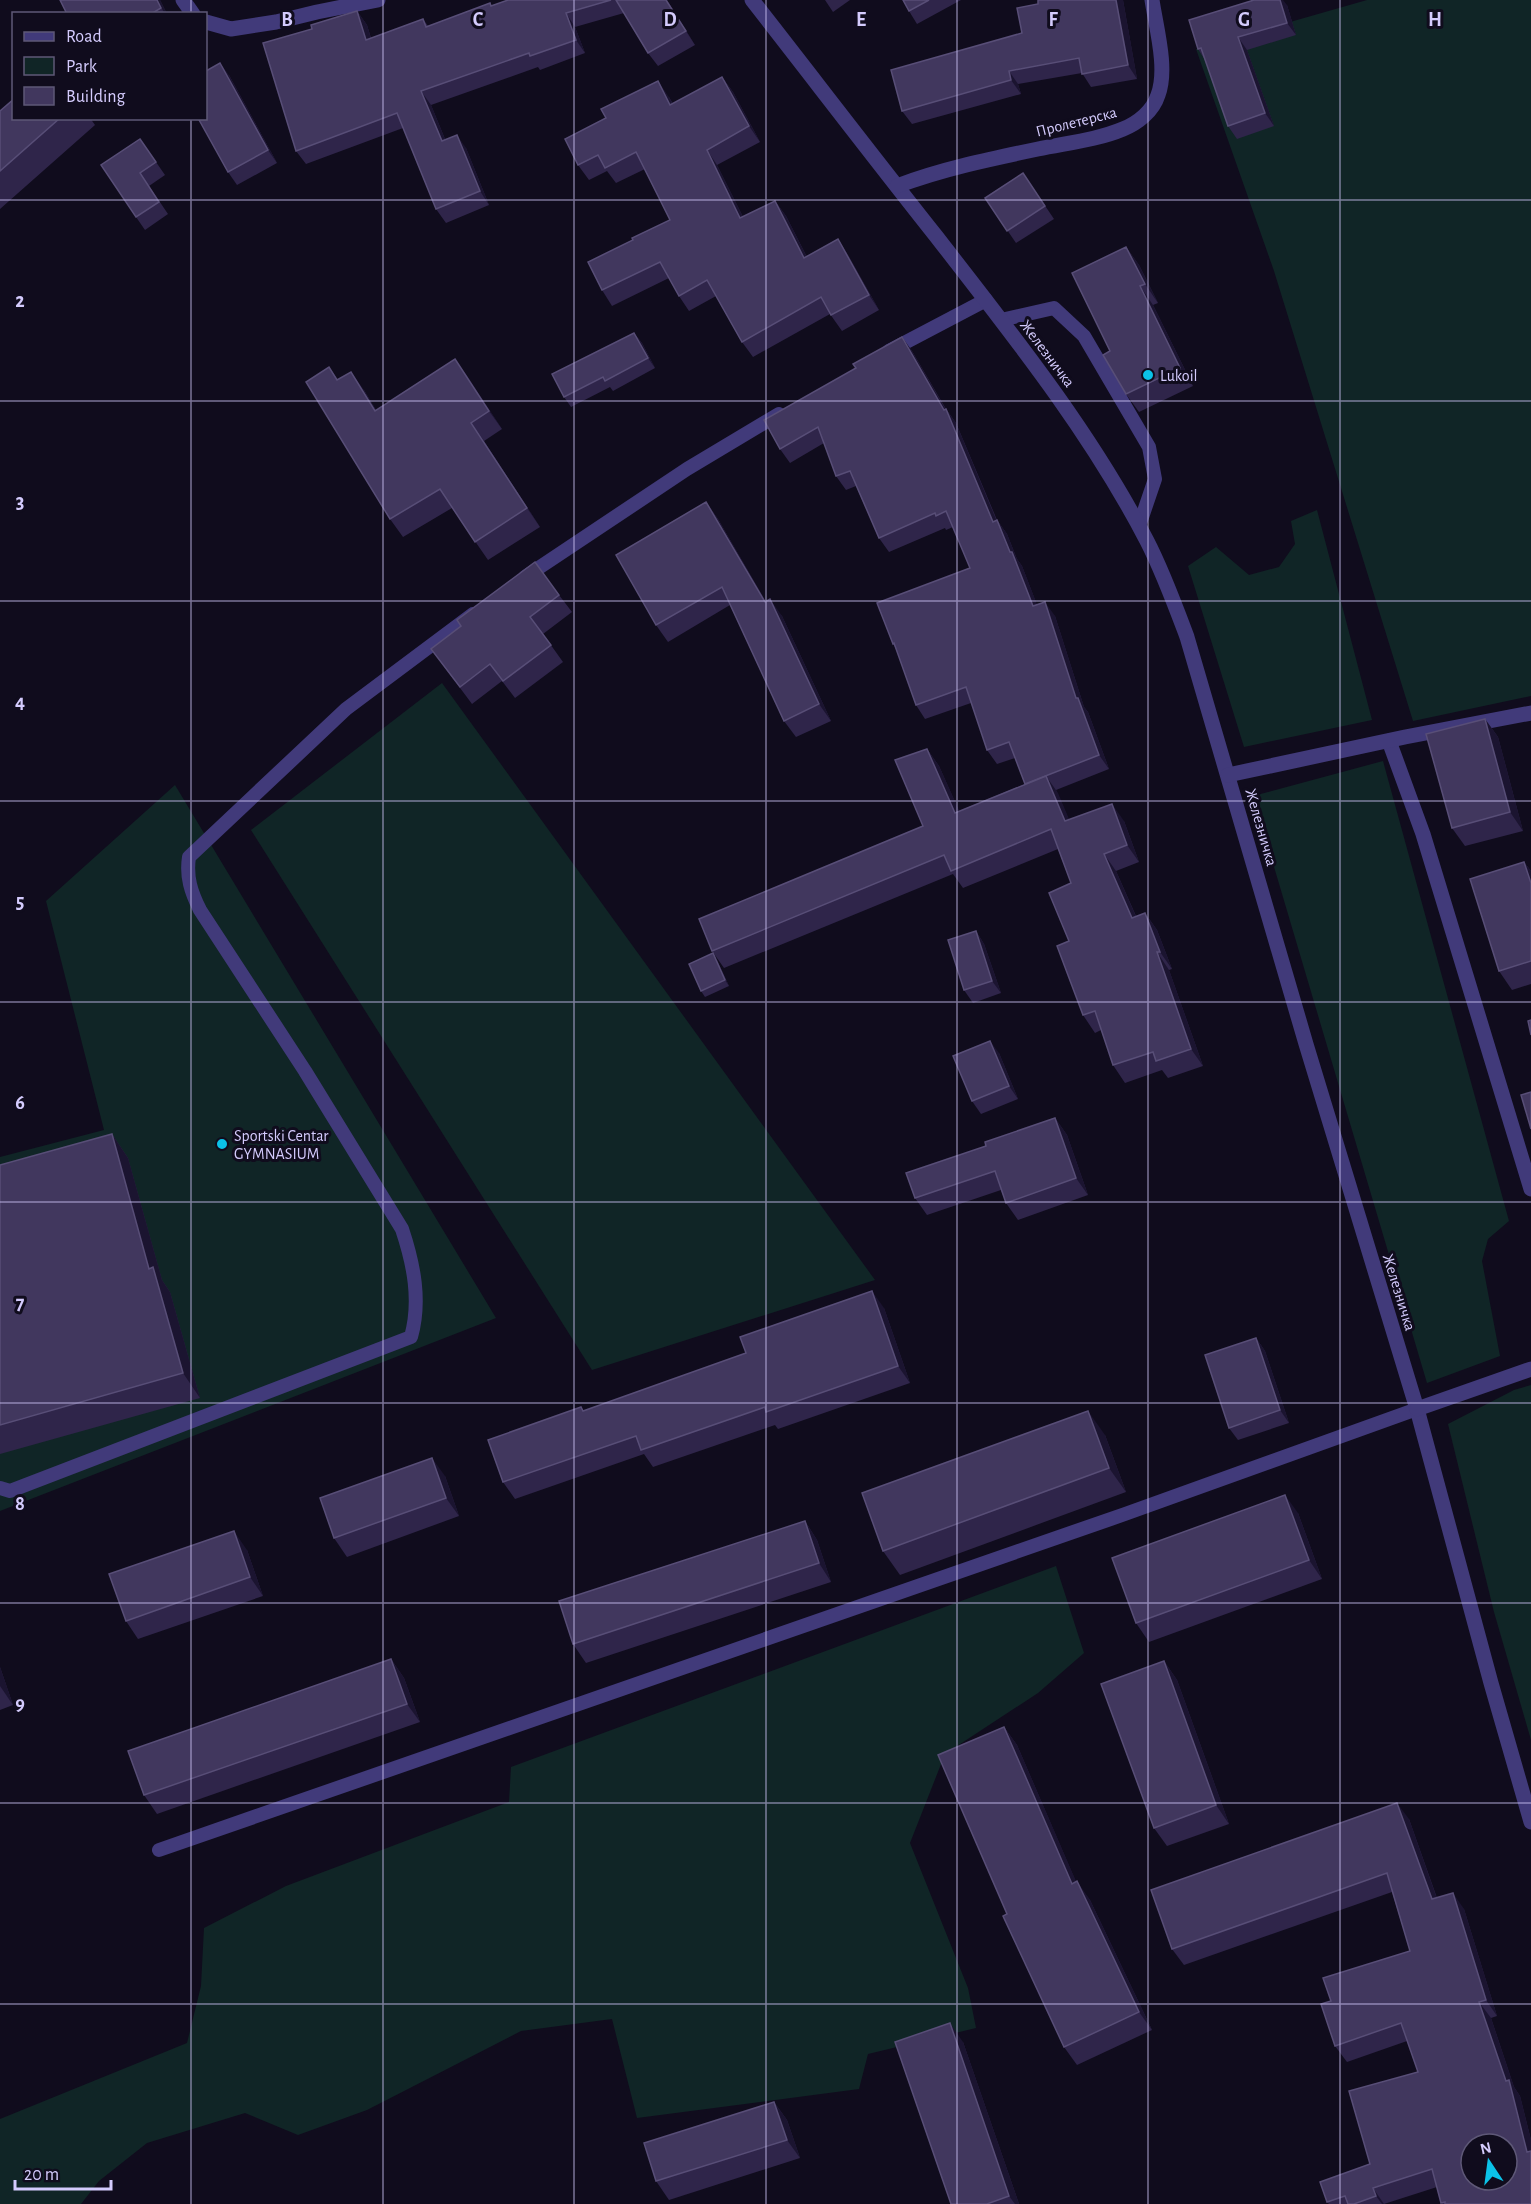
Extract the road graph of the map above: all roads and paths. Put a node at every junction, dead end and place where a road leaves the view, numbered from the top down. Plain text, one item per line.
1 (378, 0) edge
2 (752, 0) edge
3 (1152, 0) edge
4 (207, 22) edge
5 (897, 186) junction
6 (986, 300) junction
7 (1001, 320) junction
8 (874, 359) edge
9 (795, 405) edge
10 (1139, 526) junction
11 (518, 582) edge
12 (481, 608) edge
13 (1531, 713) edge
14 (1389, 741) junction
15 (1228, 776) junction
16 (1531, 1189) edge
17 (1531, 1369) edge
18 (1418, 1409) junction
19 (0, 1488) edge
20 (1531, 1822) edge
21 (159, 1850) dead end

1 - 4 street
2 - 5 street, Железничка
3 - 5 street, Пролетерска
5 - 6 street, Железничка
6 - 7 street, Железничка
6 - 8 lane
7 - 10 street, Железничка
7 - 10 lane
9 - 11 lane
10 - 15 street, Железничка
12 - 19 lane
13 - 14 street, Железничка
14 - 15 street, Железничка
14 - 16 street
15 - 18 street, Железничка
17 - 18 street
18 - 20 street, Железничка
18 - 21 lane

